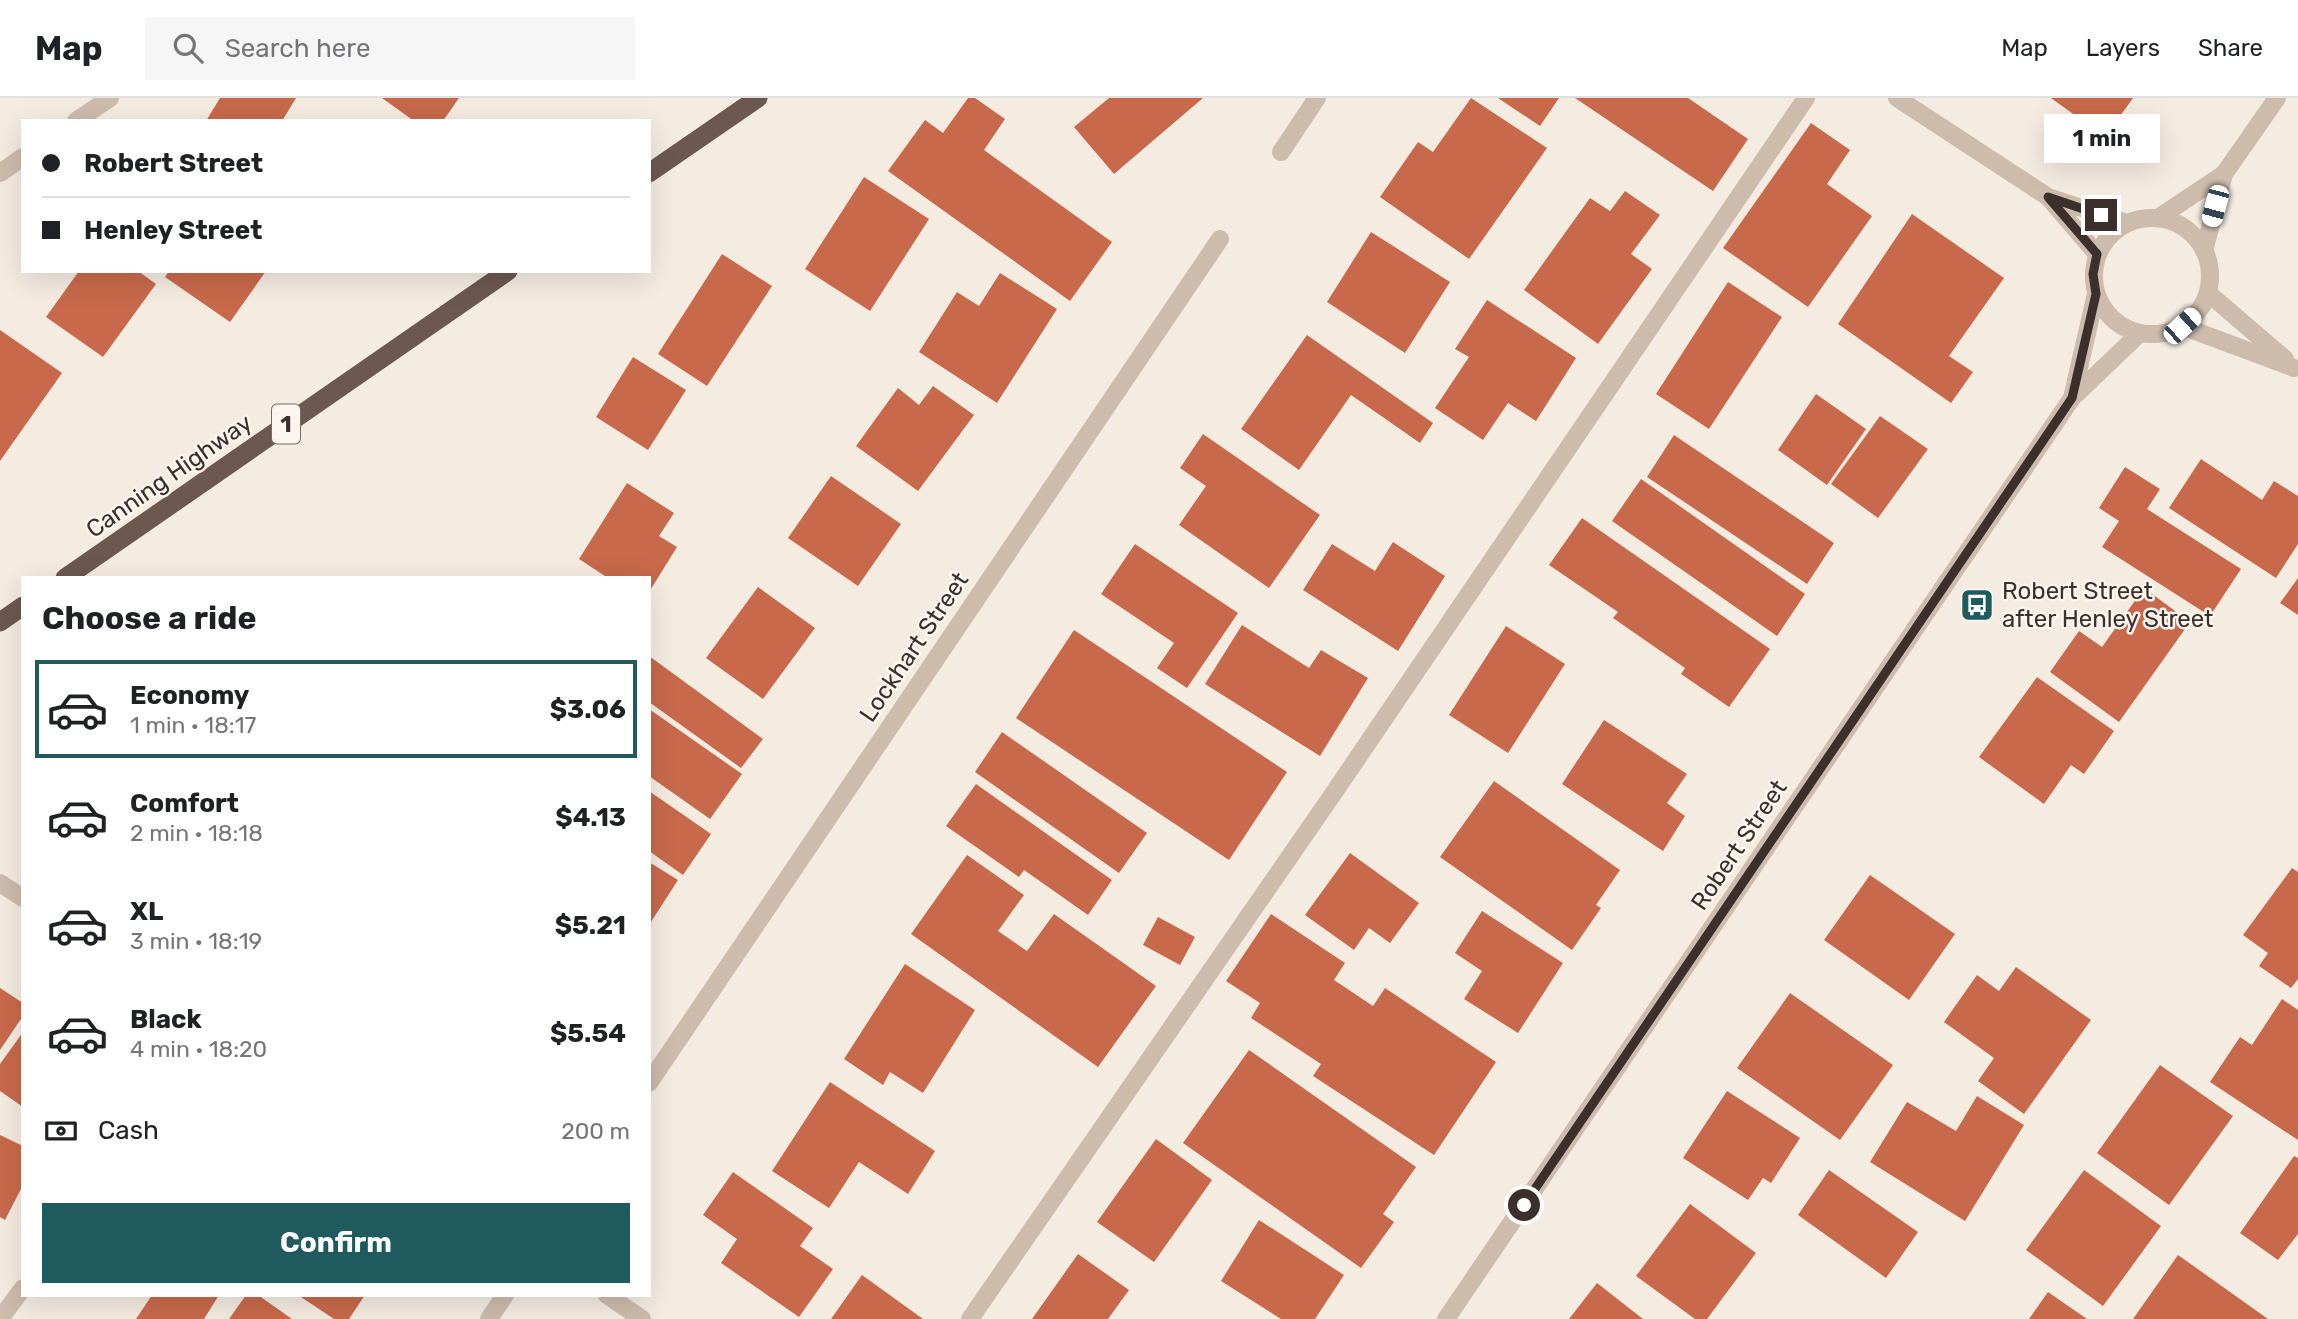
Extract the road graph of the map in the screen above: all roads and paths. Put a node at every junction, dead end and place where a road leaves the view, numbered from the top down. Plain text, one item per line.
1 (110, 98) edge
2 (758, 98) edge
3 (1317, 98) edge
4 (1806, 98) edge
5 (1897, 98) edge
6 (2277, 98) edge
7 (79, 119) edge
8 (1281, 152) dead end
9 (21, 159) edge
10 (651, 172) edge
11 (0, 173) edge
12 (2224, 174) junction
13 (2048, 197) junction
14 (2158, 218) junction
15 (2127, 223) junction
16 (1220, 239) dead end
17 (2204, 250) junction
18 (2097, 254) junction
19 (505, 273) edge
20 (2208, 293) junction
21 (2096, 294) junction
22 (2182, 326) junction
23 (2140, 333) junction
24 (2296, 369) edge
25 (2072, 398) junction
26 (68, 576) edge
27 (21, 607) edge
28 (0, 622) edge
29 (0, 883) edge
30 (21, 897) edge
31 (651, 1080) edge
32 (21, 1290) edge
33 (504, 1297) edge
34 (610, 1297) edge
35 (0, 1319) edge
36 (489, 1319) edge
37 (642, 1319) edge
38 (970, 1319) edge
39 (1446, 1319) edge

1 - 7 street
2 - 10 highway
3 - 8 street
4 - 38 street
5 - 13 street
6 - 12 street
9 - 11 street
12 - 14 street
12 - 17 street
13 - 15 street
13 - 18 street
14 - 15 street
14 - 17 street
15 - 18 street
16 - 31 street, Lockhart Street
17 - 20 street
18 - 21 street
19 - 26 highway, Canning Highway / 1
20 - 22 street
20 - 24 street
21 - 23 street
21 - 25 street, Robert Street
22 - 23 street
22 - 24 street
23 - 25 street, Robert Street
25 - 39 street, Robert Street
27 - 28 highway
29 - 30 street
32 - 35 street
33 - 36 street
34 - 37 street

